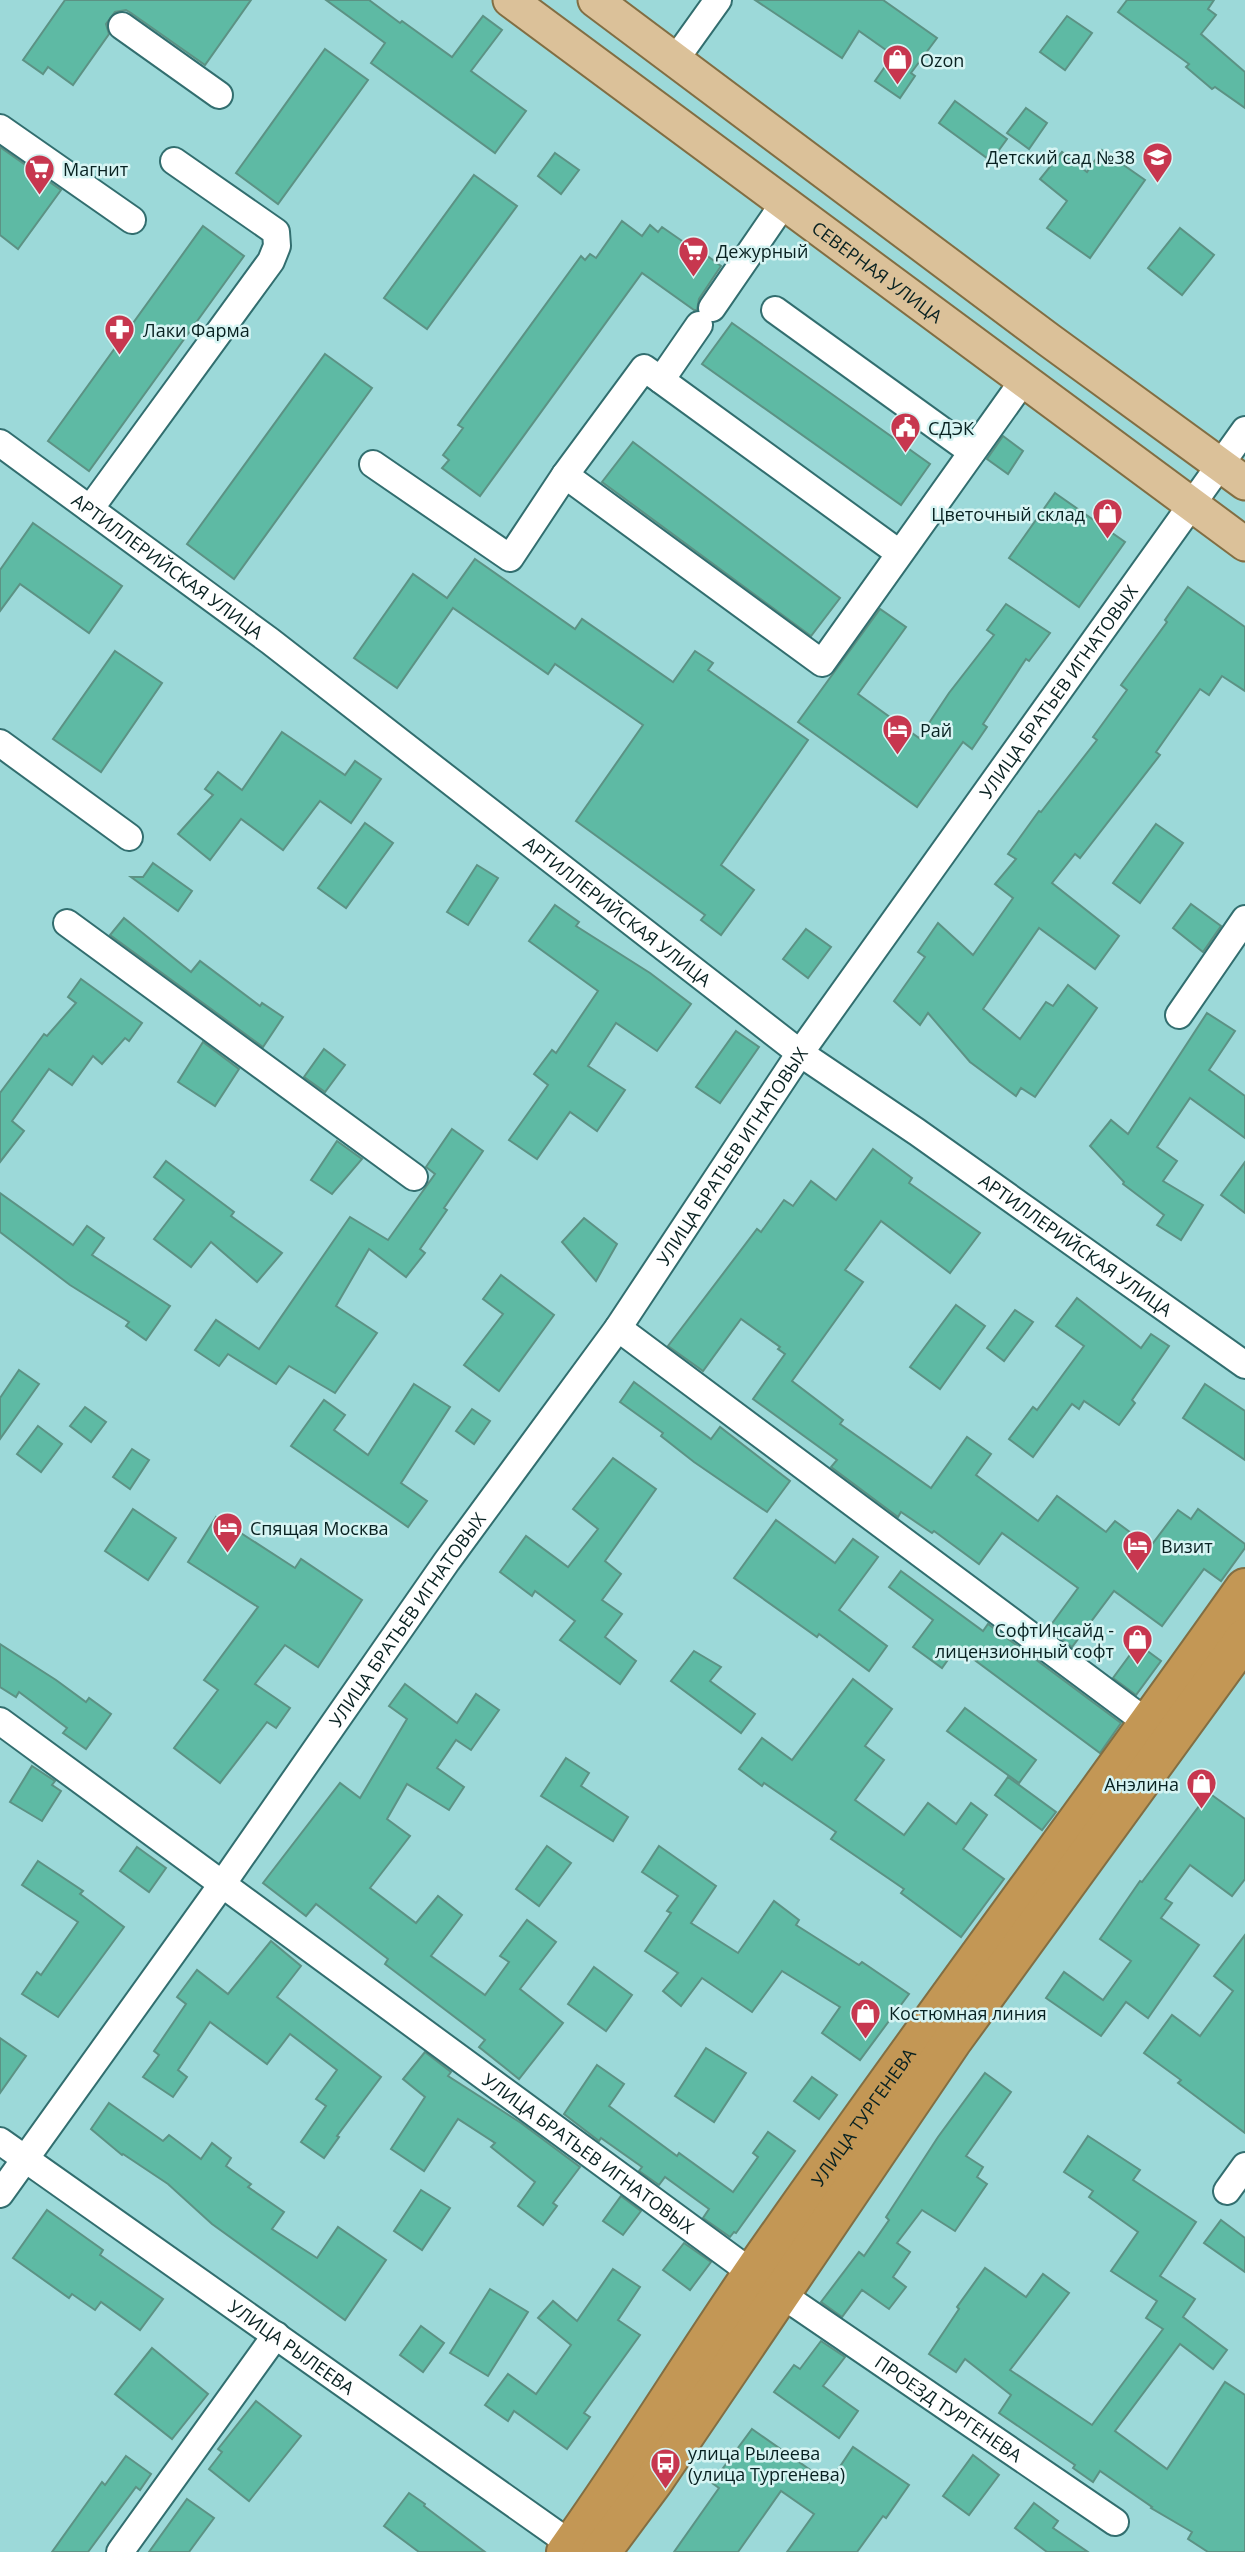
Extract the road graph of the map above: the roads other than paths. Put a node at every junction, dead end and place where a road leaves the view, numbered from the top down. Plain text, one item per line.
1 (510, 0) edge
2 (595, 0) edge
3 (718, 0) edge
4 (122, 26) dead end
5 (675, 60) junction
6 (219, 95) dead end
7 (0, 128) edge
8 (174, 161) dead end
9 (784, 203) junction
10 (132, 220) dead end
11 (775, 310) dead end
12 (661, 380) junction
13 (1023, 381) junction
14 (1245, 430) edge
15 (0, 443) edge
16 (972, 453) junction
17 (373, 464) dead end
18 (1233, 474) edge
19 (565, 475) junction
20 (1191, 505) junction
21 (90, 509) junction
22 (1245, 544) edge
23 (899, 553) junction
24 (0, 743) edge
25 (129, 836) dead end
26 (1245, 919) edge
27 (67, 923) dead end
28 (1179, 1015) dead end
29 (800, 1053) junction
30 (414, 1177) dead end
31 (618, 1328) junction
32 (1245, 1365) edge
33 (1245, 1588) edge
34 (1245, 1638) edge
35 (0, 1721) edge
36 (1149, 1724) junction
37 (223, 1883) junction
38 (0, 2141) edge
39 (25, 2160) junction
40 (1245, 2166) edge
41 (1227, 2191) dead end
42 (0, 2194) edge
43 (767, 2283) junction
44 (276, 2335) junction
45 (1115, 2522) dead end
46 (580, 2550) edge
47 (120, 2552) edge

1 - 9 main road, СЕВЕРНАЯ УЛИЦА
2 - 5 main road
3 - 5 street
4 - 6 street
5 - 18 main road
7 - 10 street
8 - 21 street
9 - 12 street
9 - 13 main road, СЕВЕРНАЯ УЛИЦА
11 - 16 street
12 - 19 street
12 - 23 street
13 - 16 street
13 - 20 main road, СЕВЕРНАЯ УЛИЦА
14 - 18 street, УЛИЦА БРАТЬЕВ ИГНАТОВЫХ
15 - 21 street, АРТИЛЛЕРИЙСКАЯ УЛИЦА
16 - 23 street
17 - 19 street
18 - 20 street, УЛИЦА БРАТЬЕВ ИГНАТОВЫХ
19 - 23 street
20 - 22 main road, СЕВЕРНАЯ УЛИЦА
20 - 29 street, УЛИЦА БРАТЬЕВ ИГНАТОВЫХ
21 - 29 street, АРТИЛЛЕРИЙСКАЯ УЛИЦА
24 - 25 street
26 - 28 street
27 - 30 street
29 - 31 street, УЛИЦА БРАТЬЕВ ИГНАТОВЫХ
29 - 32 street, АРТИЛЛЕРИЙСКАЯ УЛИЦА
31 - 36 street
31 - 37 street, УЛИЦА БРАТЬЕВ ИГНАТОВЫХ
33 - 36 highway, УЛИЦА ТУРГЕНЕВА
34 - 43 highway, УЛИЦА ТУРГЕНЕВА
35 - 37 street, УЛИЦА БРАТЬЕВ ИГНАТОВЫХ
36 - 43 highway, УЛИЦА ТУРГЕНЕВА
37 - 39 street, УЛИЦА БРАТЬЕВ ИГНАТОВЫХ
37 - 43 street, УЛИЦА БРАТЬЕВ ИГНАТОВЫХ
38 - 39 street, УЛИЦА РЫЛЕЕВА
39 - 42 street, УЛИЦА БРАТЬЕВ ИГНАТОВЫХ
39 - 44 street, УЛИЦА РЫЛЕЕВА
40 - 41 street
43 - 45 street, ПРОЕЗД ТУРГЕНЕВА
43 - 46 highway, УЛИЦА ТУРГЕНЕВА
44 - 46 street, УЛИЦА РЫЛЕЕВА
44 - 47 street

